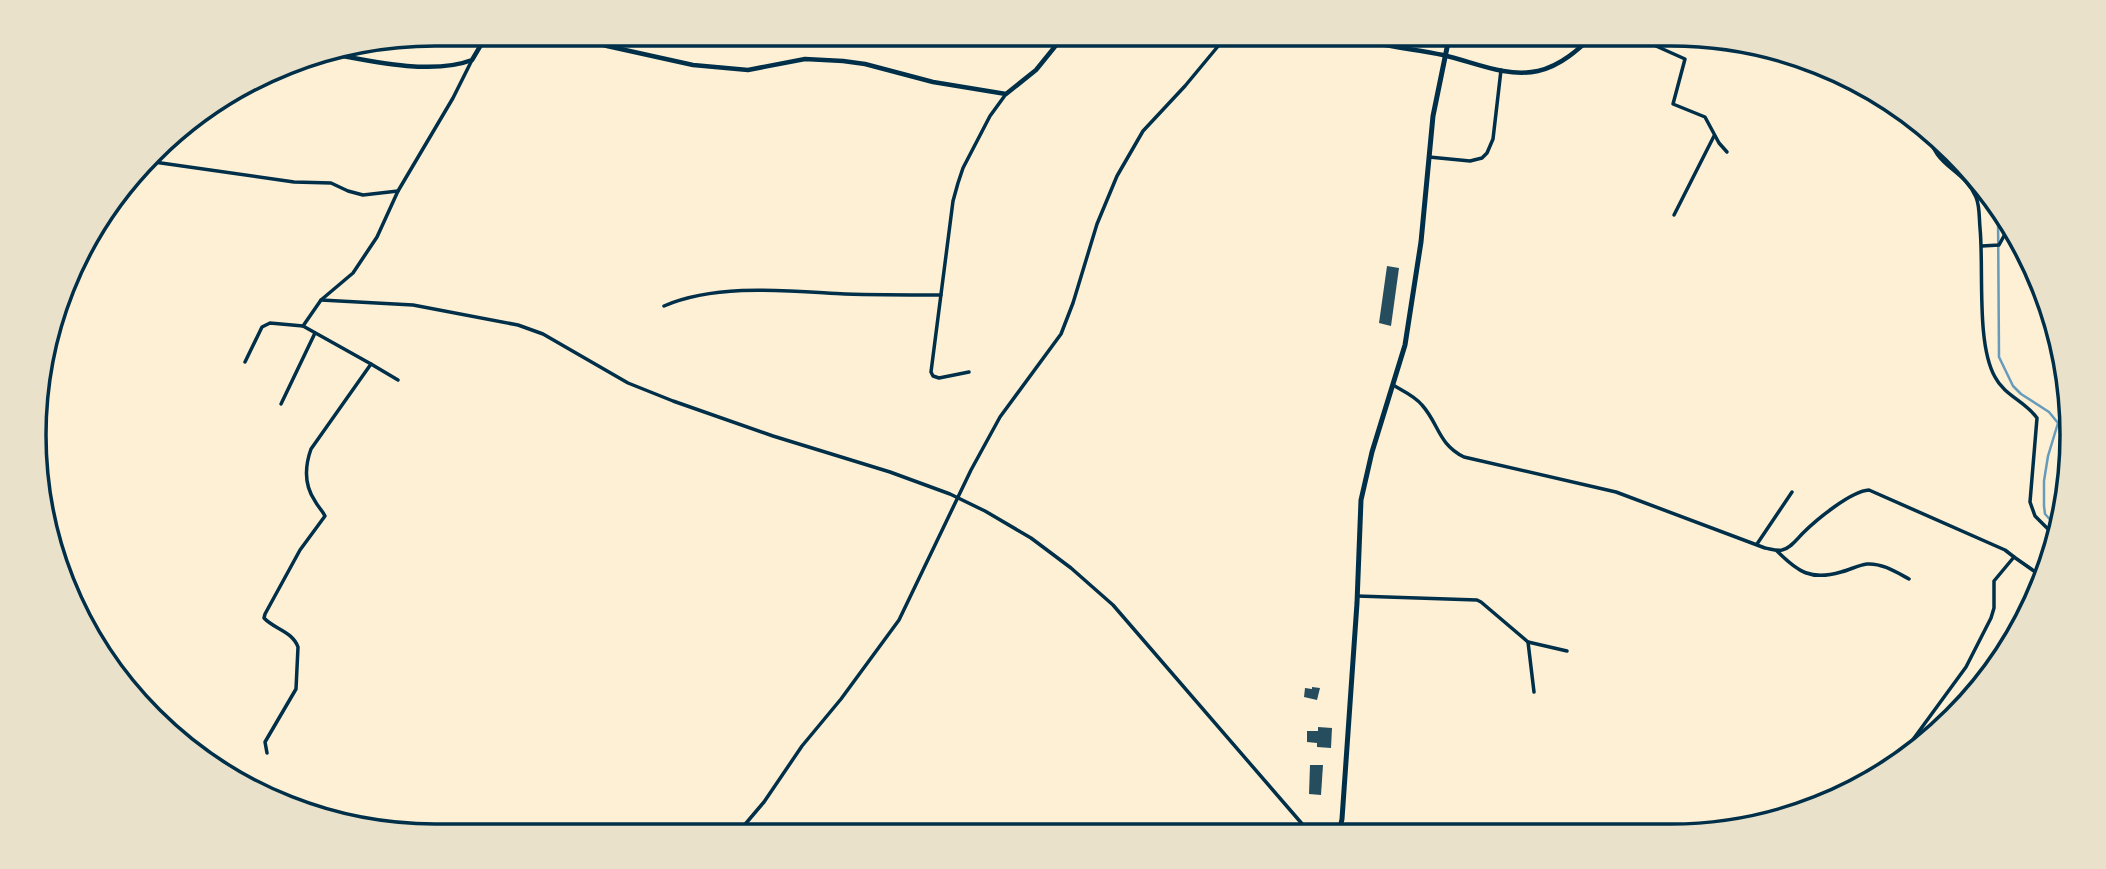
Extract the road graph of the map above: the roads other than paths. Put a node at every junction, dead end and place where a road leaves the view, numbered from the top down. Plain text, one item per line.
1 (480, 46) edge
2 (607, 46) edge
3 (1055, 46) edge
4 (1219, 46) edge
5 (1388, 46) edge
6 (1448, 46) edge
7 (1581, 46) edge
8 (1656, 46) edge
9 (347, 56) edge
10 (1446, 56) junction
11 (472, 60) junction
12 (1500, 70) junction
13 (1006, 94) junction
14 (1714, 136) junction
15 (1931, 144) edge
16 (1727, 152) dead end
17 (1429, 157) junction
18 (156, 162) edge
19 (398, 191) junction
20 (1674, 215) dead end
21 (2005, 235) edge
22 (1982, 246) junction
23 (941, 295) junction
24 (321, 300) junction
25 (664, 306) dead end
26 (303, 326) junction
27 (315, 334) junction
28 (245, 362) dead end
29 (371, 364) junction
30 (969, 372) dead end
31 (398, 380) dead end
32 (1394, 385) junction
33 (281, 404) dead end
34 (1792, 492) dead end
35 (959, 498) junction
36 (2048, 529) edge
37 (1757, 544) junction
38 (1777, 551) junction
39 (2014, 557) junction
40 (2035, 572) edge
41 (1909, 579) dead end
42 (1357, 596) junction
43 (1528, 642) junction
44 (1567, 651) dead end
45 (1534, 692) dead end
46 (1914, 738) edge
47 (267, 753) dead end
48 (745, 824) edge
49 (1302, 824) edge
50 (1341, 824) edge

1 - 11 street
2 - 13 street
3 - 13 street
4 - 35 street
5 - 10 street
6 - 10 main road
7 - 12 street
8 - 14 street
9 - 11 street
10 - 12 street
10 - 17 main road
11 - 19 street
12 - 17 street
13 - 23 street
14 - 16 street
14 - 20 street
15 - 22 street
17 - 32 main road
18 - 19 street
19 - 24 street
21 - 22 street
22 - 36 street
23 - 25 street
23 - 30 street
24 - 26 street
24 - 35 street
26 - 27 street
26 - 28 street
27 - 29 street
27 - 33 street
29 - 31 street
29 - 47 street
32 - 37 street
32 - 42 main road
34 - 37 street
35 - 48 street
35 - 49 street
37 - 38 street
38 - 39 street
38 - 41 street
39 - 40 street
39 - 46 street
42 - 43 street
42 - 50 main road
43 - 44 street
43 - 45 street

